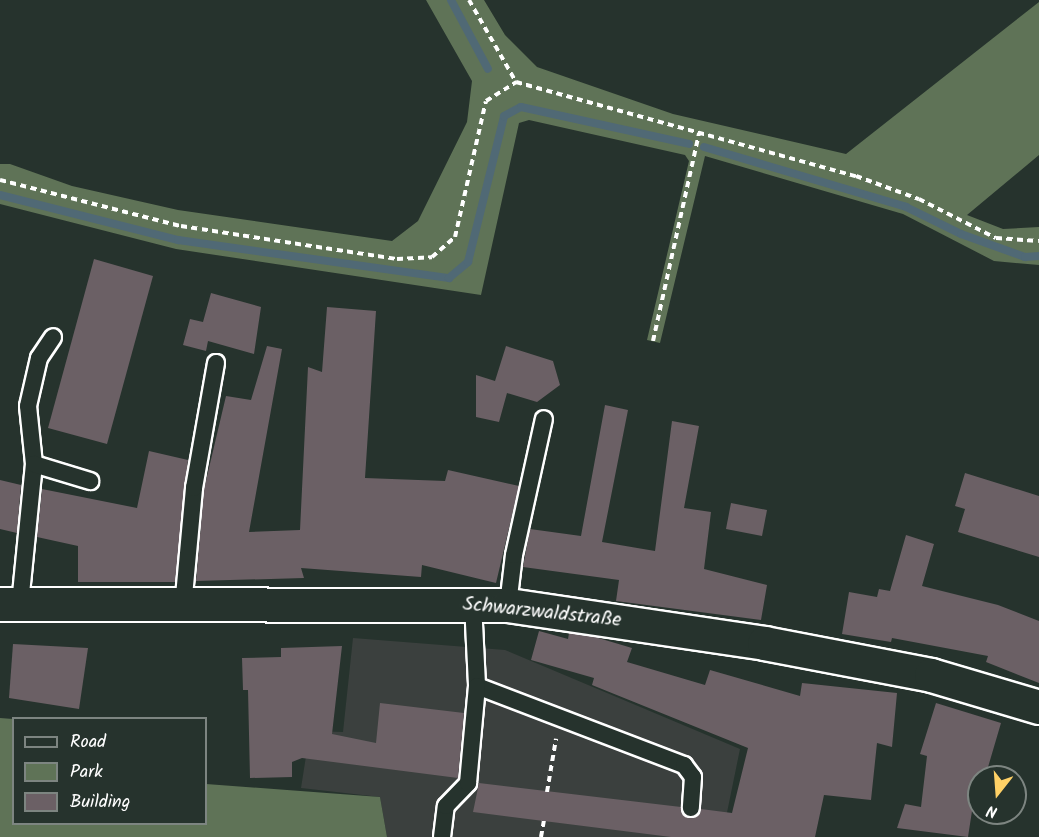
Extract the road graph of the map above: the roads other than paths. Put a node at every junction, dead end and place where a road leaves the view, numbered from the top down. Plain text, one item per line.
1 (53, 337) dead end
2 (216, 363) dead end
3 (544, 419) dead end
4 (34, 464) junction
5 (90, 481) dead end
6 (473, 603) junction
7 (10, 604) edge
8 (508, 605) junction
9 (183, 607) junction
10 (477, 686) junction
11 (1039, 707) edge
12 (691, 808) dead end
13 (442, 837) edge

1 - 4 lane
2 - 9 lane
3 - 8 lane
4 - 5 lane
4 - 7 lane
6 - 8 street, Schwarzwaldstraße
6 - 9 street, Schwarzwaldstraße
6 - 10 lane
7 - 9 street, Schwarzwaldstraße
8 - 11 street, Schwarzwaldstraße
10 - 12 lane
10 - 13 lane

